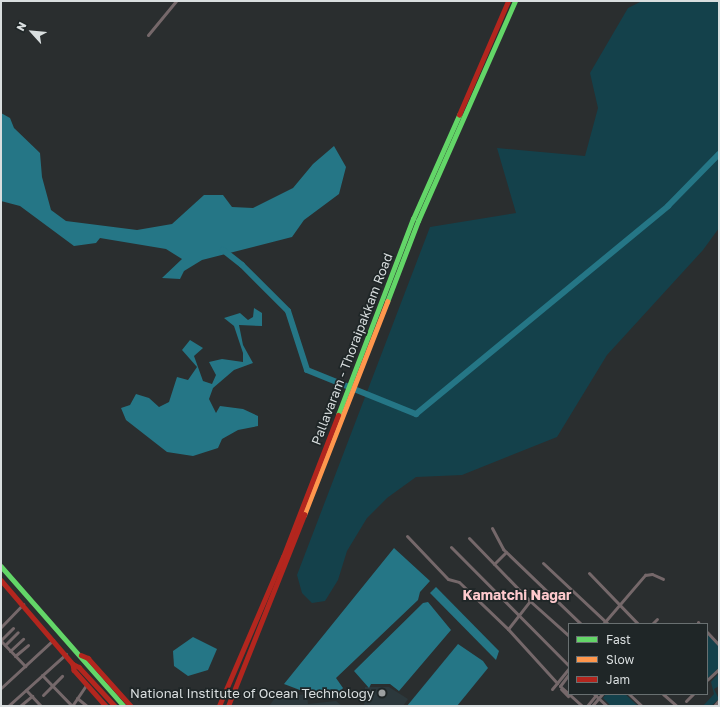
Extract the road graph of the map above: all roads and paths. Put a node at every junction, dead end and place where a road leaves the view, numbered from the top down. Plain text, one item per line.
1 (176, 1) edge
2 (508, 1) edge
3 (515, 1) edge
4 (148, 35) dead end
5 (463, 110) junction
6 (439, 166) junction
7 (415, 224) junction
8 (403, 247) junction
9 (408, 249) junction
10 (360, 359) junction
11 (365, 361) junction
12 (343, 410) junction
13 (492, 528) dead end
14 (407, 536) dead end
15 (469, 538) dead end
16 (451, 547) dead end
17 (506, 552) junction
18 (286, 558) junction
19 (543, 563) dead end
20 (494, 564) junction
21 (1, 566) edge
22 (589, 573) dead end
23 (663, 579) dead end
24 (1, 580) edge
25 (530, 601) junction
26 (619, 603) junction
27 (23, 604) junction
28 (40, 609) junction
29 (32, 615) junction
30 (518, 615) junction
31 (657, 619) dead end
32 (580, 623) edge
33 (605, 623) edge
34 (637, 623) edge
35 (653, 623) edge
36 (1, 627) edge
37 (13, 628) dead end
38 (508, 629) junction
39 (18, 632) dead end
40 (708, 633) edge
41 (568, 635) edge
42 (23, 638) dead end
43 (1, 640) edge
44 (53, 640) junction
45 (5, 645) junction
46 (28, 645) dead end
47 (719, 645) edge
48 (10, 651) junction
49 (66, 654) junction
50 (81, 655) junction
51 (15, 656) junction
52 (73, 664) junction
53 (25, 666) junction
54 (568, 666) edge
55 (568, 668) edge
56 (719, 669) edge
57 (42, 675) junction
58 (568, 675) edge
59 (62, 676) dead end
60 (708, 679) edge
61 (557, 683) junction
62 (86, 685) junction
63 (2, 686) edge
64 (52, 686) junction
65 (552, 689) dead end
66 (561, 689) dead end
67 (26, 690) junction
68 (568, 694) edge
69 (43, 695) dead end
70 (569, 695) edge
71 (630, 695) edge
72 (664, 695) edge
73 (692, 695) edge
74 (32, 696) junction
75 (596, 696) edge
76 (77, 698) junction
77 (719, 700) edge
78 (686, 701) dead end
79 (220, 704) edge
80 (8, 706) edge
81 (20, 706) edge
82 (41, 706) edge
83 (72, 706) edge
84 (87, 706) edge
85 (106, 706) edge
86 (115, 706) edge
87 (124, 706) edge
88 (130, 706) edge
89 (228, 706) edge
90 (580, 706) edge
91 (587, 706) edge
92 (592, 706) edge
93 (607, 706) edge
94 (642, 706) edge
95 (677, 706) edge
96 (714, 706) edge

1 - 4 street
2 - 5 main road, Pallavaram - Thoraipakkam Road
3 - 5 main road, Pallavaram - Thoraipakkam Road
5 - 6 main road, Pallavaram - Thoraipakkam Road
6 - 7 main road, Pallavaram - Thoraipakkam Road
6 - 7 main road, Pallavaram - Thoraipakkam Road
7 - 8 main road, Pallavaram - Thoraipakkam Road
7 - 9 main road, Pallavaram - Thoraipakkam Road
8 - 9 main road
8 - 10 main road, Pallavaram - Thoraipakkam Road
9 - 11 main road, Pallavaram - Thoraipakkam Road
10 - 11 main road
10 - 12 main road, Pallavaram - Thoraipakkam Road
11 - 12 main road, Pallavaram - Thoraipakkam Road
12 - 18 main road, Pallavaram - Thoraipakkam Road
13 - 17 street
14 - 38 street
15 - 20 street
16 - 30 street
17 - 20 street
17 - 32 street
18 - 79 main road, Pallavaram - Thoraipakkam Road
18 - 89 main road, Pallavaram - Thoraipakkam Road
19 - 33 street
20 - 25 street
21 - 28 main road
22 - 26 street
23 - 26 street
24 - 27 main road
25 - 30 street
25 - 41 street
26 - 33 street
26 - 34 street
27 - 29 main road
27 - 36 street
28 - 29 main road
28 - 50 main road
29 - 44 main road
30 - 38 street
30 - 54 street
31 - 35 street
37 - 43 street
38 - 61 street
39 - 45 street
40 - 47 street
42 - 48 street
43 - 45 street
44 - 49 main road
44 - 53 street
45 - 48 street
46 - 51 street
48 - 51 street
49 - 52 main road
49 - 57 street
50 - 87 main road
50 - 88 main road
51 - 53 street
52 - 62 main road
52 - 86 main road
53 - 63 street
55 - 61 street
56 - 60 street
57 - 64 street
57 - 67 street
58 - 68 street
59 - 64 street
61 - 65 street
62 - 76 street
62 - 85 main road
64 - 69 street
64 - 83 street
66 - 90 street
67 - 74 street
67 - 80 street
70 - 90 street
71 - 94 street
72 - 95 street
73 - 78 street
74 - 81 street
74 - 82 street
75 - 91 street
75 - 92 street
75 - 93 street
76 - 83 street
76 - 84 street
77 - 96 street

